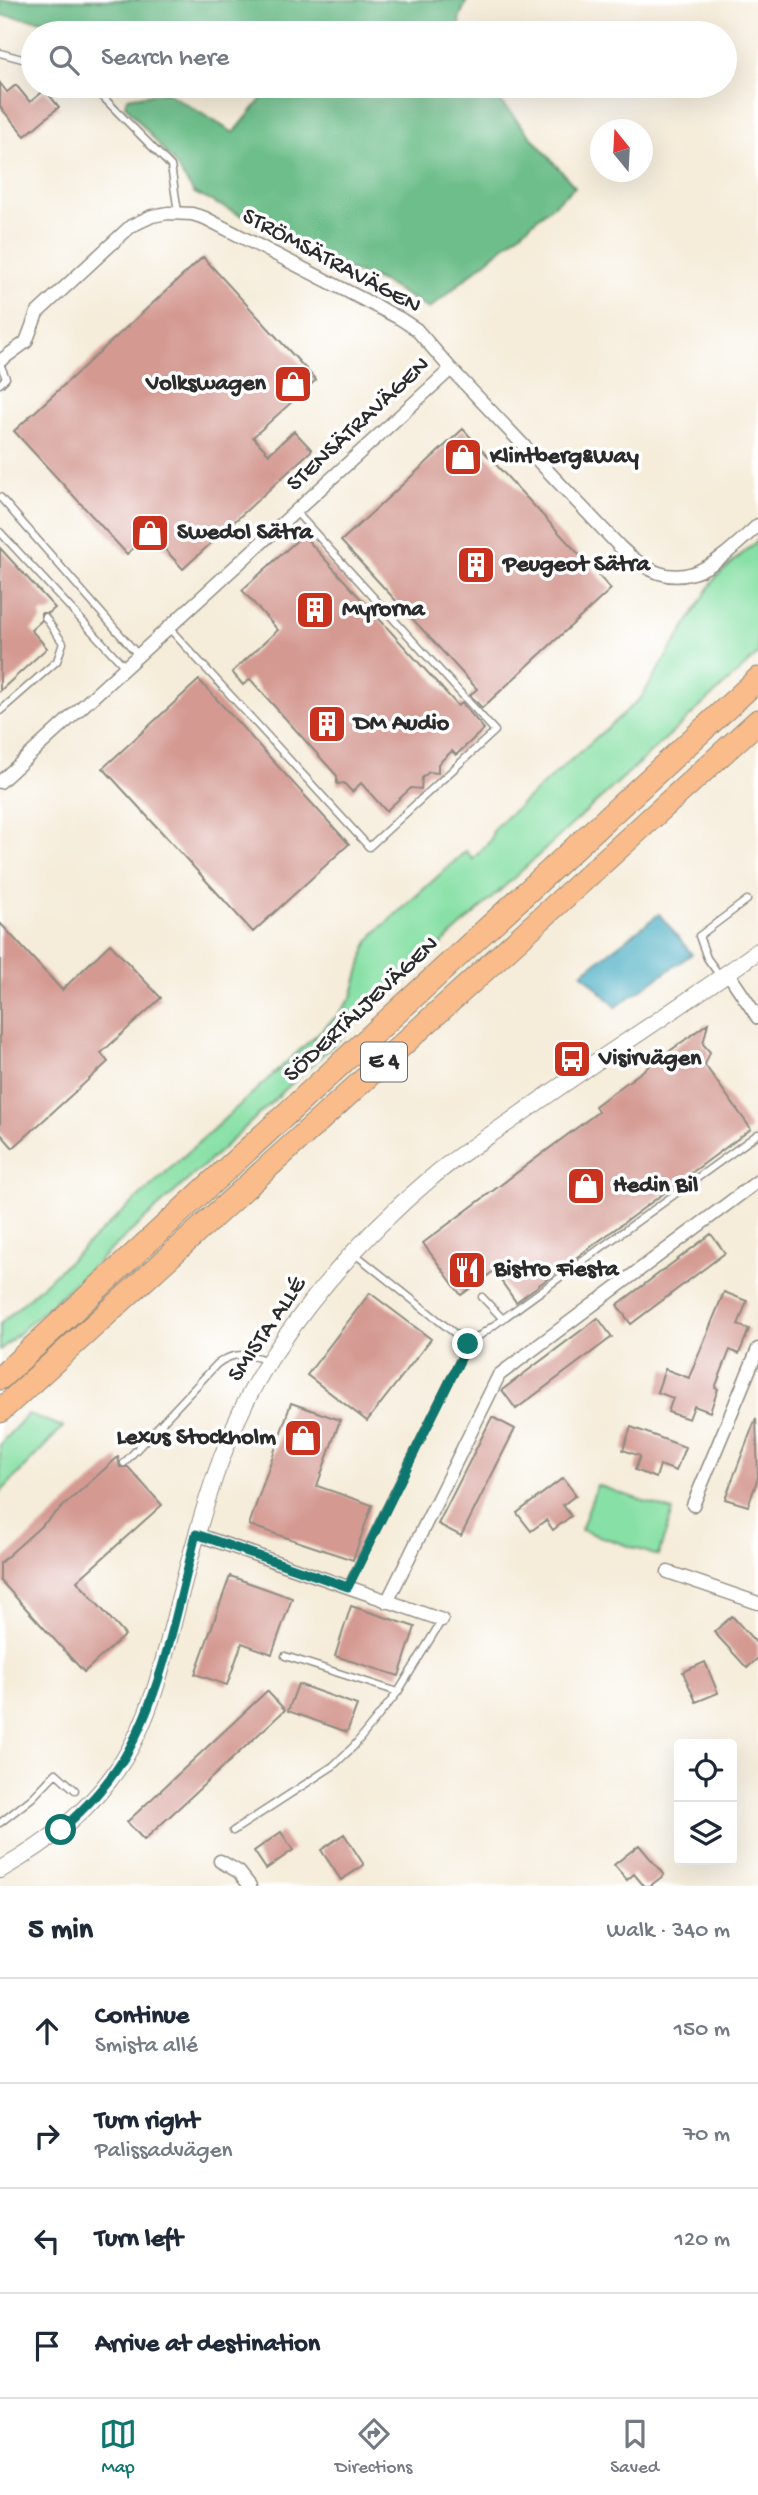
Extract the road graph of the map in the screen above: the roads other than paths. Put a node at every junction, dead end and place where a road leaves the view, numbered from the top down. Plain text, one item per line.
1 (0, 53) edge
2 (21, 59) edge
3 (104, 98) edge
4 (178, 212) junction
5 (0, 363) edge
6 (451, 369) junction
7 (0, 384) edge
8 (0, 497) edge
9 (296, 512) junction
10 (758, 525) edge
11 (0, 532) edge
12 (45, 617) dead end
13 (169, 628) junction
14 (139, 656) junction
15 (126, 668) junction
16 (758, 679) edge
17 (0, 711) edge
18 (758, 721) edge
19 (0, 782) edge
20 (747, 900) dead end
21 (758, 951) edge
22 (724, 975) junction
23 (758, 1018) edge
24 (758, 1134) edge
25 (758, 1181) edge
26 (352, 1252) junction
27 (482, 1297) dead end
28 (503, 1319) junction
29 (468, 1344) junction
30 (758, 1349) edge
31 (269, 1360) junction
32 (0, 1378) edge
33 (0, 1411) edge
34 (124, 1463) dead end
35 (693, 1505) dead end
36 (196, 1534) junction
37 (668, 1572) dead end
38 (348, 1587) junction
39 (387, 1602) junction
40 (758, 1603) edge
41 (442, 1619) joint
42 (285, 1656) dead end
43 (398, 1692) junction
44 (75, 1790) dead end
45 (0, 1823) edge
46 (233, 1831) dead end
47 (220, 1861) dead end
48 (0, 1870) edge
49 (250, 1886) edge

1 - 2 lane
3 - 4 lane
4 - 5 street, STRÖMSÄTRAVÄGEN
4 - 6 street, STRÖMSÄTRAVÄGEN
5 - 7 lane
6 - 9 street, STENSÄTRAVÄGEN
6 - 10 street, STRÖMSÄTRAVÄGEN
8 - 14 lane
9 - 13 street, STENSÄTRAVÄGEN
9 - 13 lane, STENSÄTRAVÄGEN
11 - 15 lane
12 - 17 lane
13 - 14 street, STENSÄTRAVÄGEN
14 - 15 street, STENSÄTRAVÄGEN
15 - 19 street, STENSÄTRAVÄGEN
16 - 32 highway, SÖDERTÄLJEVÄGEN / E 4
18 - 33 highway, E 4
20 - 22 lane
21 - 22 street, SMISTA ALLÉ
22 - 23 street
22 - 26 street, SMISTA ALLÉ
24 - 28 lane
25 - 39 street
26 - 29 lane
26 - 31 street, SMISTA ALLÉ
27 - 28 lane
28 - 29 lane
29 - 38 lane
30 - 35 street
31 - 34 lane
31 - 36 street, SMISTA ALLÉ
36 - 38 street
36 - 48 street, SMISTA ALLÉ
37 - 40 street
38 - 39 street
39 - 41 street
41 - 43 lane
42 - 43 lane
43 - 46 lane
44 - 45 lane
47 - 49 street

